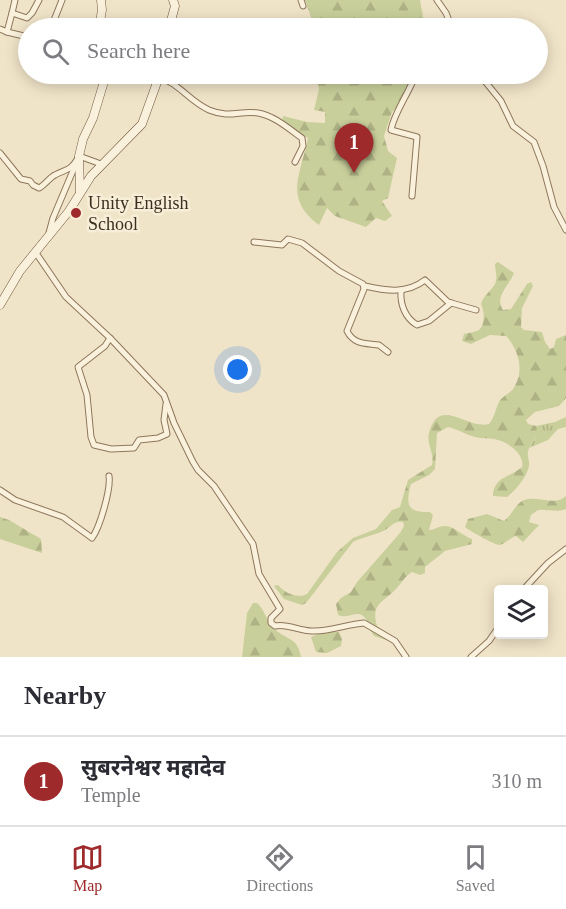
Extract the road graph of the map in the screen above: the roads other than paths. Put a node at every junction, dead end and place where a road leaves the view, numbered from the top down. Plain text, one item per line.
1 (15, 0) edge
2 (39, 0) edge
3 (62, 0) edge
4 (101, 0) edge
5 (173, 0) edge
6 (437, 0) edge
7 (12, 13) junction
8 (55, 18) edge
9 (101, 18) edge
10 (171, 18) edge
11 (448, 18) edge
12 (0, 29) edge
13 (8, 32) junction
14 (18, 34) edge
15 (103, 84) edge
16 (157, 84) edge
17 (175, 84) edge
18 (412, 84) edge
19 (487, 84) edge
20 (0, 153) edge
21 (79, 156) junction
22 (295, 162) dead end
23 (101, 165) junction
24 (80, 191) junction
25 (412, 196) dead end
26 (566, 230) edge
27 (48, 235) junction
28 (254, 242) dead end
29 (36, 253) junction
30 (365, 286) junction
31 (401, 291) junction
32 (451, 303) junction
33 (0, 305) edge
34 (476, 310) dead end
35 (110, 338) junction
36 (388, 352) dead end
37 (166, 400) junction
38 (109, 476) dead end
39 (0, 490) edge
40 (566, 549) edge
41 (528, 585) edge
42 (494, 633) edge
43 (406, 657) edge
44 (471, 657) edge

1 - 7 street
2 - 7 street
3 - 8 street
4 - 9 street
5 - 10 street
6 - 11 street
7 - 13 street
12 - 13 street
13 - 14 street
15 - 21 street
16 - 23 street
17 - 22 street
18 - 25 street
19 - 26 street
20 - 21 street
21 - 23 street
21 - 24 street
21 - 27 street
23 - 24 street
24 - 27 street
27 - 29 street
28 - 30 street
29 - 33 street
29 - 35 street
30 - 31 street
30 - 36 street
31 - 32 street
31 - 32 street
32 - 34 street
35 - 37 street
35 - 37 street
37 - 43 street
38 - 39 street
40 - 41 street
42 - 44 street

